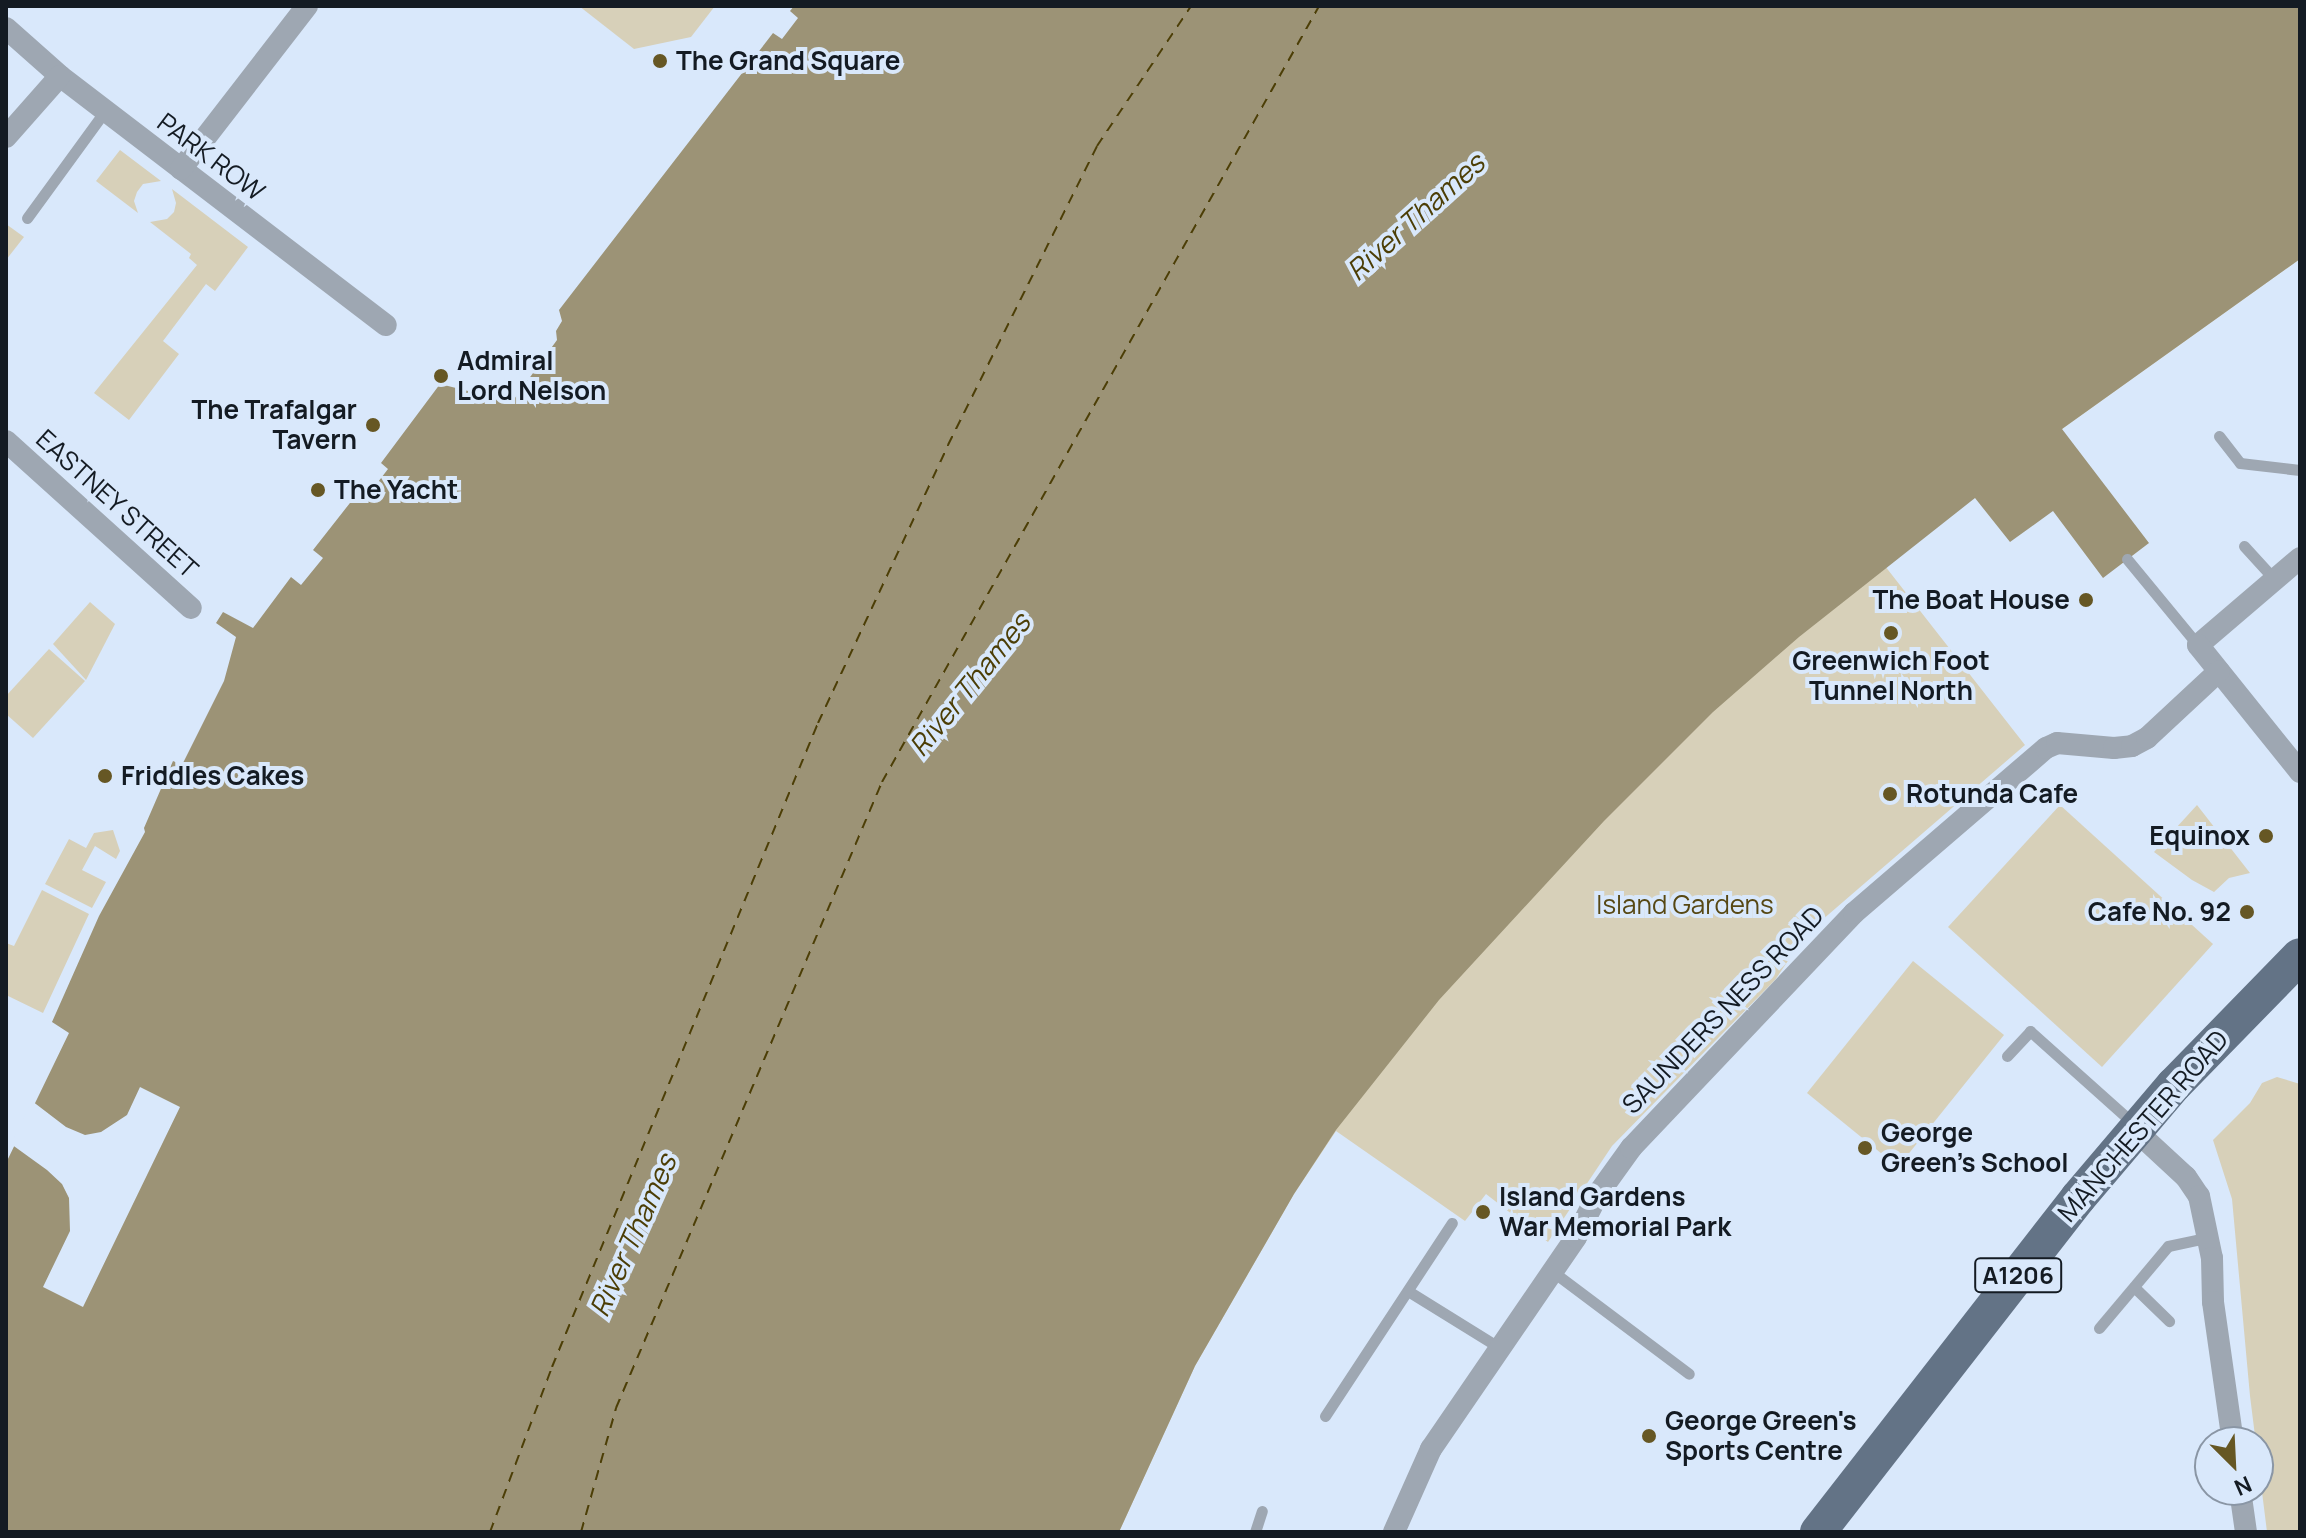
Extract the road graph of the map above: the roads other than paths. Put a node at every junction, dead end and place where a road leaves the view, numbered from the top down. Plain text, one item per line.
1 (307, 6) edge
2 (6, 28) edge
3 (60, 76) junction
4 (105, 111) junction
5 (6, 137) edge
6 (181, 169) junction
7 (27, 218) dead end
8 (386, 325) dead end
9 (2219, 436) dead end
10 (6, 441) edge
11 (2300, 470) edge
12 (2244, 546) dead end
13 (2300, 558) edge
14 (2127, 559) dead end
15 (2275, 580) junction
16 (191, 608) dead end
17 (2198, 645) junction
18 (2219, 671) junction
19 (2296, 757) edge
20 (2300, 956) edge
21 (2007, 1056) dead end
22 (2136, 1128) junction
23 (1452, 1223) dead end
24 (2206, 1238) junction
25 (1552, 1271) junction
26 (2134, 1287) junction
27 (1408, 1291) junction
28 (2169, 1321) dead end
29 (2099, 1328) dead end
30 (1500, 1348) junction
31 (1689, 1374) dead end
32 (1325, 1416) dead end
33 (2231, 1426) edge
34 (2242, 1506) edge
35 (1262, 1511) dead end
36 (1255, 1532) edge
37 (1394, 1532) edge
38 (1818, 1532) edge
39 (2246, 1532) edge

1 - 6 street
2 - 3 street, PARK ROW
3 - 4 street, PARK ROW
3 - 5 street
4 - 6 street, PARK ROW
4 - 7 lane
6 - 8 street, PARK ROW
9 - 11 lane
10 - 16 street, EASTNEY STREET
12 - 15 lane
13 - 15 street
14 - 17 lane
15 - 17 street
17 - 18 street
18 - 19 street
18 - 25 street, SAUNDERS NESS ROAD
20 - 22 main road, MANCHESTER ROAD / A1206
21 - 22 lane
22 - 24 street
22 - 38 main road, MANCHESTER ROAD / A1206
23 - 27 lane
24 - 26 lane
24 - 33 street
25 - 30 street, SAUNDERS NESS ROAD
25 - 31 lane
26 - 28 lane
26 - 29 lane
27 - 30 lane
27 - 32 lane
30 - 37 street, SAUNDERS NESS ROAD
34 - 39 street
35 - 36 lane

